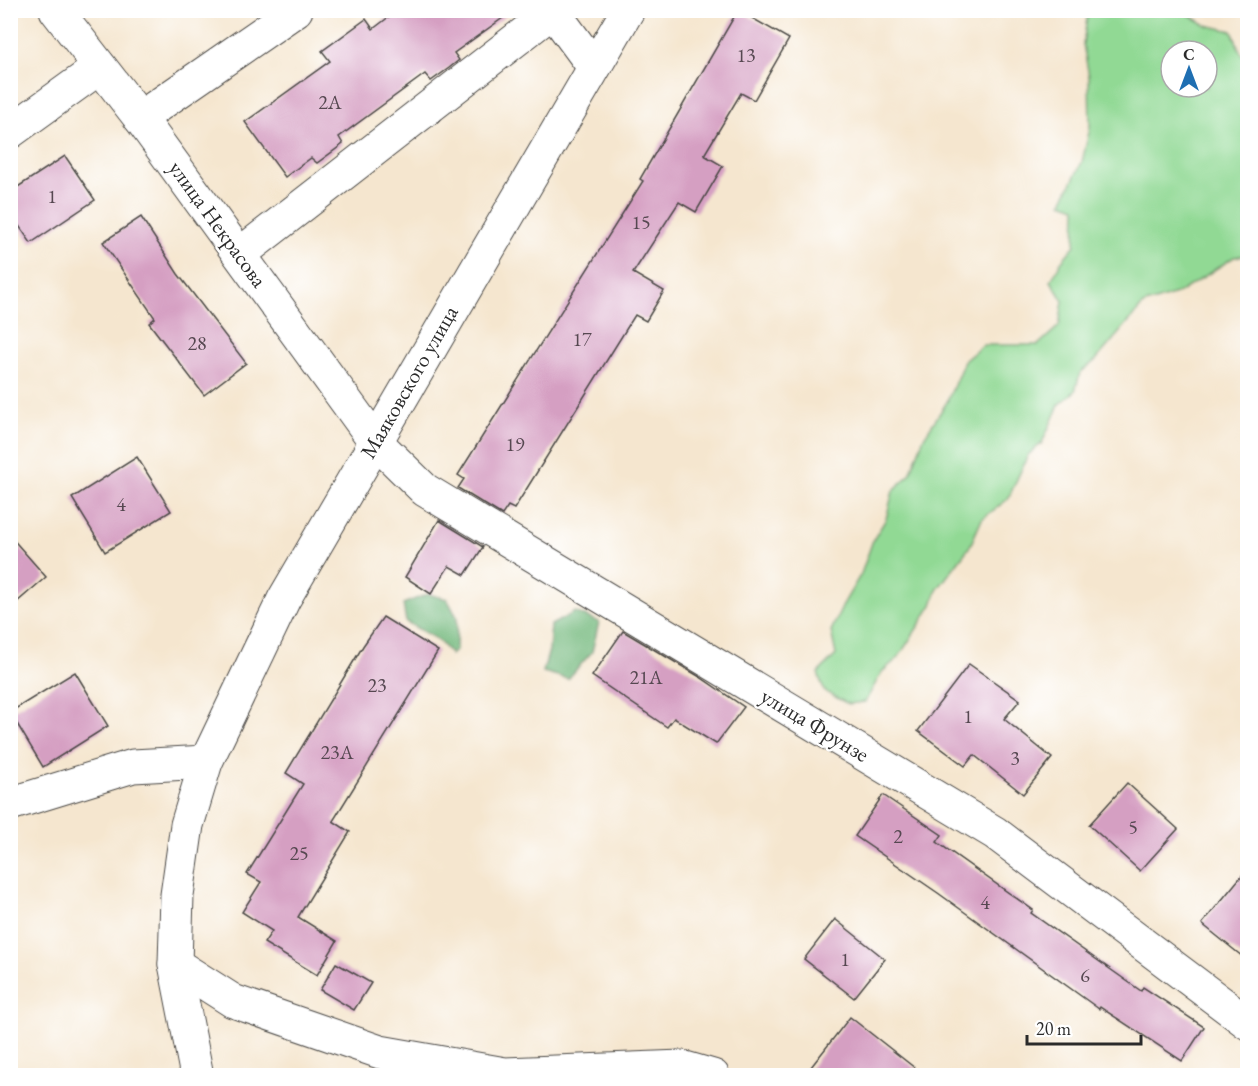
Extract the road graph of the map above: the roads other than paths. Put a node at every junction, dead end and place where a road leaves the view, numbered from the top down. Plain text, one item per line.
1 (56, 10) edge
2 (296, 10) edge
3 (628, 10) edge
4 (553, 11) edge
5 (100, 67) junction
6 (594, 67) junction
7 (140, 118) junction
8 (10, 132) edge
9 (240, 254) junction
10 (375, 441) junction
11 (206, 762) junction
12 (10, 804) edge
13 (176, 964) junction
14 (1248, 1023) edge
15 (197, 1076) edge
16 (712, 1076) edge

1 - 5 street, улица Некрасова
2 - 7 street
3 - 6 street, Маяковского улица
4 - 6 street
4 - 9 street
5 - 7 street, улица Некрасова
5 - 8 street
6 - 10 street, Маяковского улица
7 - 9 street, улица Некрасова
9 - 10 street, улица Некрасова
10 - 11 street, Маяковского улица
10 - 14 street, улица Фрунзе
11 - 12 street
11 - 13 street, Маяковского улица
13 - 15 street, Маяковского улица
13 - 16 street

